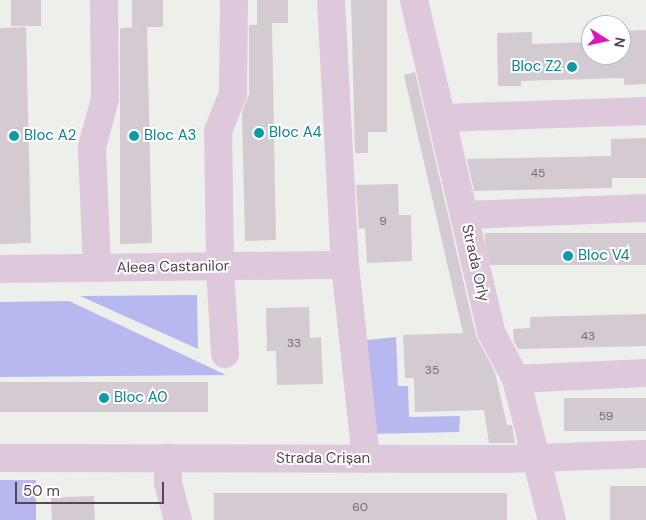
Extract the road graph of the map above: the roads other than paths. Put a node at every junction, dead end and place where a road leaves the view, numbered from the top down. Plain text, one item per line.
1 (104, 0) edge
2 (234, 0) edge
3 (331, 0) edge
4 (414, 0) edge
5 (646, 111) edge
6 (442, 118) junction
7 (646, 208) edge
8 (465, 215) junction
9 (345, 265) junction
10 (220, 266) junction
11 (97, 268) junction
12 (0, 269) edge
13 (225, 354) dead end
14 (646, 373) edge
15 (516, 379) junction
16 (646, 454) edge
17 (0, 458) edge
18 (168, 458) junction
19 (366, 459) junction
20 (534, 459) junction
21 (178, 520) edge
22 (552, 520) edge

1 - 11 street
2 - 10 street
3 - 9 street
4 - 6 street, Strada Orly
5 - 6 street
6 - 8 street, Strada Orly
7 - 8 street
8 - 15 street, Strada Orly
9 - 10 street, Aleea Castanilor
9 - 19 street
10 - 11 street, Aleea Castanilor
10 - 13 street
11 - 12 street, Aleea Castanilor
14 - 15 street
15 - 20 street, Strada Orly
16 - 20 street, Strada Crișan
17 - 18 street, Strada Crișan
18 - 19 street, Strada Crișan
18 - 21 street
19 - 20 street, Strada Crișan
20 - 22 street, Strada Orly

